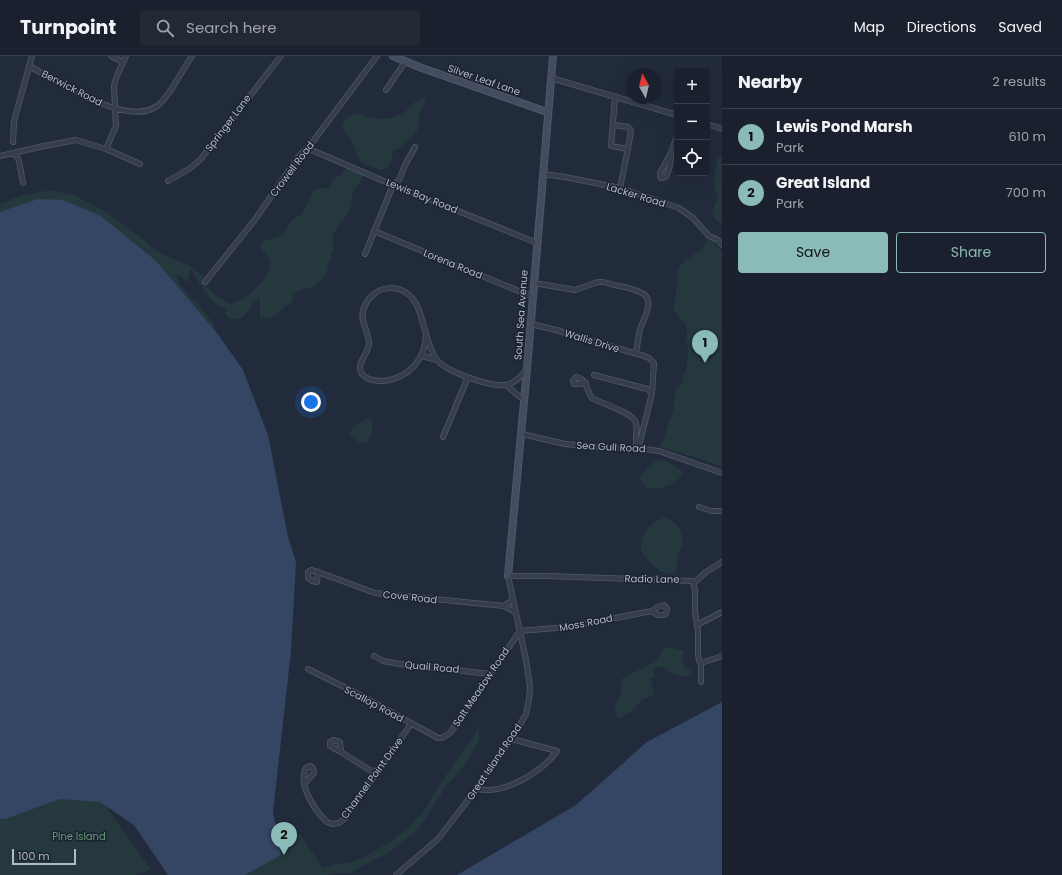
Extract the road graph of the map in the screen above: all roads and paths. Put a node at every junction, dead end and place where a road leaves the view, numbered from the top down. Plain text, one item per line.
1 (32, 56) edge
2 (111, 56) edge
3 (126, 56) edge
4 (192, 56) edge
5 (281, 56) edge
6 (377, 56) edge
7 (393, 56) edge
8 (553, 56) edge
9 (123, 62) junction
10 (405, 62) junction
11 (30, 66) junction
12 (551, 78) junction
13 (386, 90) dead end
14 (615, 97) junction
15 (116, 108) junction
16 (547, 112) junction
17 (674, 114) edge
18 (614, 125) junction
19 (710, 125) edge
20 (722, 129) edge
21 (676, 140) edge
22 (13, 142) dead end
23 (415, 147) dead end
24 (307, 148) junction
25 (106, 149) junction
26 (628, 149) junction
27 (15, 153) junction
28 (671, 153) junction
29 (0, 156) edge
30 (140, 164) dead end
31 (543, 174) junction
32 (168, 181) dead end
33 (23, 183) dead end
34 (393, 184) junction
35 (620, 188) junction
36 (374, 231) junction
37 (720, 239) edge
38 (537, 243) junction
39 (722, 245) edge
40 (365, 254) dead end
41 (205, 282) dead end
42 (534, 283) junction
43 (532, 297) junction
44 (530, 324) junction
45 (426, 334) junction
46 (636, 354) junction
47 (422, 356) junction
48 (437, 360) junction
49 (527, 369) junction
50 (594, 375) dead end
51 (468, 377) junction
52 (586, 383) dead end
53 (506, 385) junction
54 (652, 393) junction
55 (525, 399) junction
56 (522, 434) junction
57 (443, 437) dead end
58 (637, 448) junction
59 (722, 473) edge
60 (699, 507) dead end
61 (722, 512) edge
62 (722, 562) edge
63 (318, 572) dead end
64 (508, 576) junction
65 (694, 583) junction
66 (512, 597) junction
67 (504, 606) junction
68 (652, 611) dead end
69 (515, 612) junction
70 (722, 612) edge
71 (697, 625) junction
72 (520, 631) junction
73 (374, 656) dead end
74 (722, 656) edge
75 (701, 663) junction
76 (308, 669) dead end
77 (490, 674) junction
78 (701, 682) dead end
79 (411, 724) junction
80 (440, 738) joint
81 (512, 739) junction
82 (342, 752) dead end
83 (376, 774) junction
84 (305, 783) dead end
85 (478, 789) junction
86 (396, 875) edge

1 - 11 street
2 - 9 street
3 - 9 street
4 - 15 street, Berwick Road
5 - 32 street, Springer Lane
6 - 24 street, Crowell Road
7 - 10 street, Silver Leaf Lane
8 - 12 street, South Sea Avenue
9 - 15 street
10 - 13 street
10 - 16 street, Silver Leaf Lane
11 - 15 street, Berwick Road
11 - 22 street
12 - 14 street
12 - 16 street, South Sea Avenue
14 - 17 street
14 - 18 street
15 - 25 street
16 - 31 street, South Sea Avenue
18 - 26 street
18 - 26 street
19 - 20 street
21 - 28 street
23 - 34 street
24 - 34 street, Lewis Bay Road
24 - 41 street, Crowell Road
25 - 27 street
25 - 30 street
26 - 35 street
27 - 29 street
27 - 33 street
28 - 28 street
31 - 35 street, Lacker Road
31 - 38 street, South Sea Avenue
34 - 36 street
34 - 38 street, Lewis Bay Road
35 - 37 street, Lacker Road
36 - 40 street
36 - 43 street, Lorena Road
37 - 39 street, Lacker Road
38 - 42 street, South Sea Avenue
42 - 43 street, South Sea Avenue
42 - 46 street
43 - 44 street, South Sea Avenue
44 - 46 street, Wallis Drive
44 - 49 street, South Sea Avenue
45 - 47 street
45 - 47 street
45 - 48 street
46 - 54 street, Wallis Drive
47 - 48 street
48 - 51 street
49 - 53 street
49 - 55 street, South Sea Avenue
50 - 54 street
51 - 53 street
51 - 57 street
52 - 58 street
53 - 55 street
54 - 58 street
55 - 56 street, South Sea Avenue
56 - 58 street, Sea Gull Road
56 - 64 street, South Sea Avenue
58 - 59 street, Sea Gull Road
60 - 61 street
62 - 65 street
63 - 67 street, Cove Road
64 - 65 street, Radio Lane
64 - 66 street, Great Island Road
65 - 71 street, Radio Lane
66 - 67 street
66 - 69 street, Great Island Road
67 - 69 street, Cove Road
68 - 72 street, Moss Road
69 - 72 street, Great Island Road
70 - 71 street
71 - 75 street, Radio Lane
72 - 77 street, Salt Meadow Road
72 - 81 street, Great Island Road
73 - 77 street, Quail Road
74 - 75 street
75 - 78 street, Radio Lane
76 - 79 street, Scallop Road
77 - 80 street, Salt Meadow Road
79 - 80 street, Scallop Road
79 - 83 street, Channel Point Drive
81 - 85 street, Great Island Road
81 - 85 street
82 - 83 street
83 - 84 street, Channel Point Drive
85 - 86 street, Great Island Road

